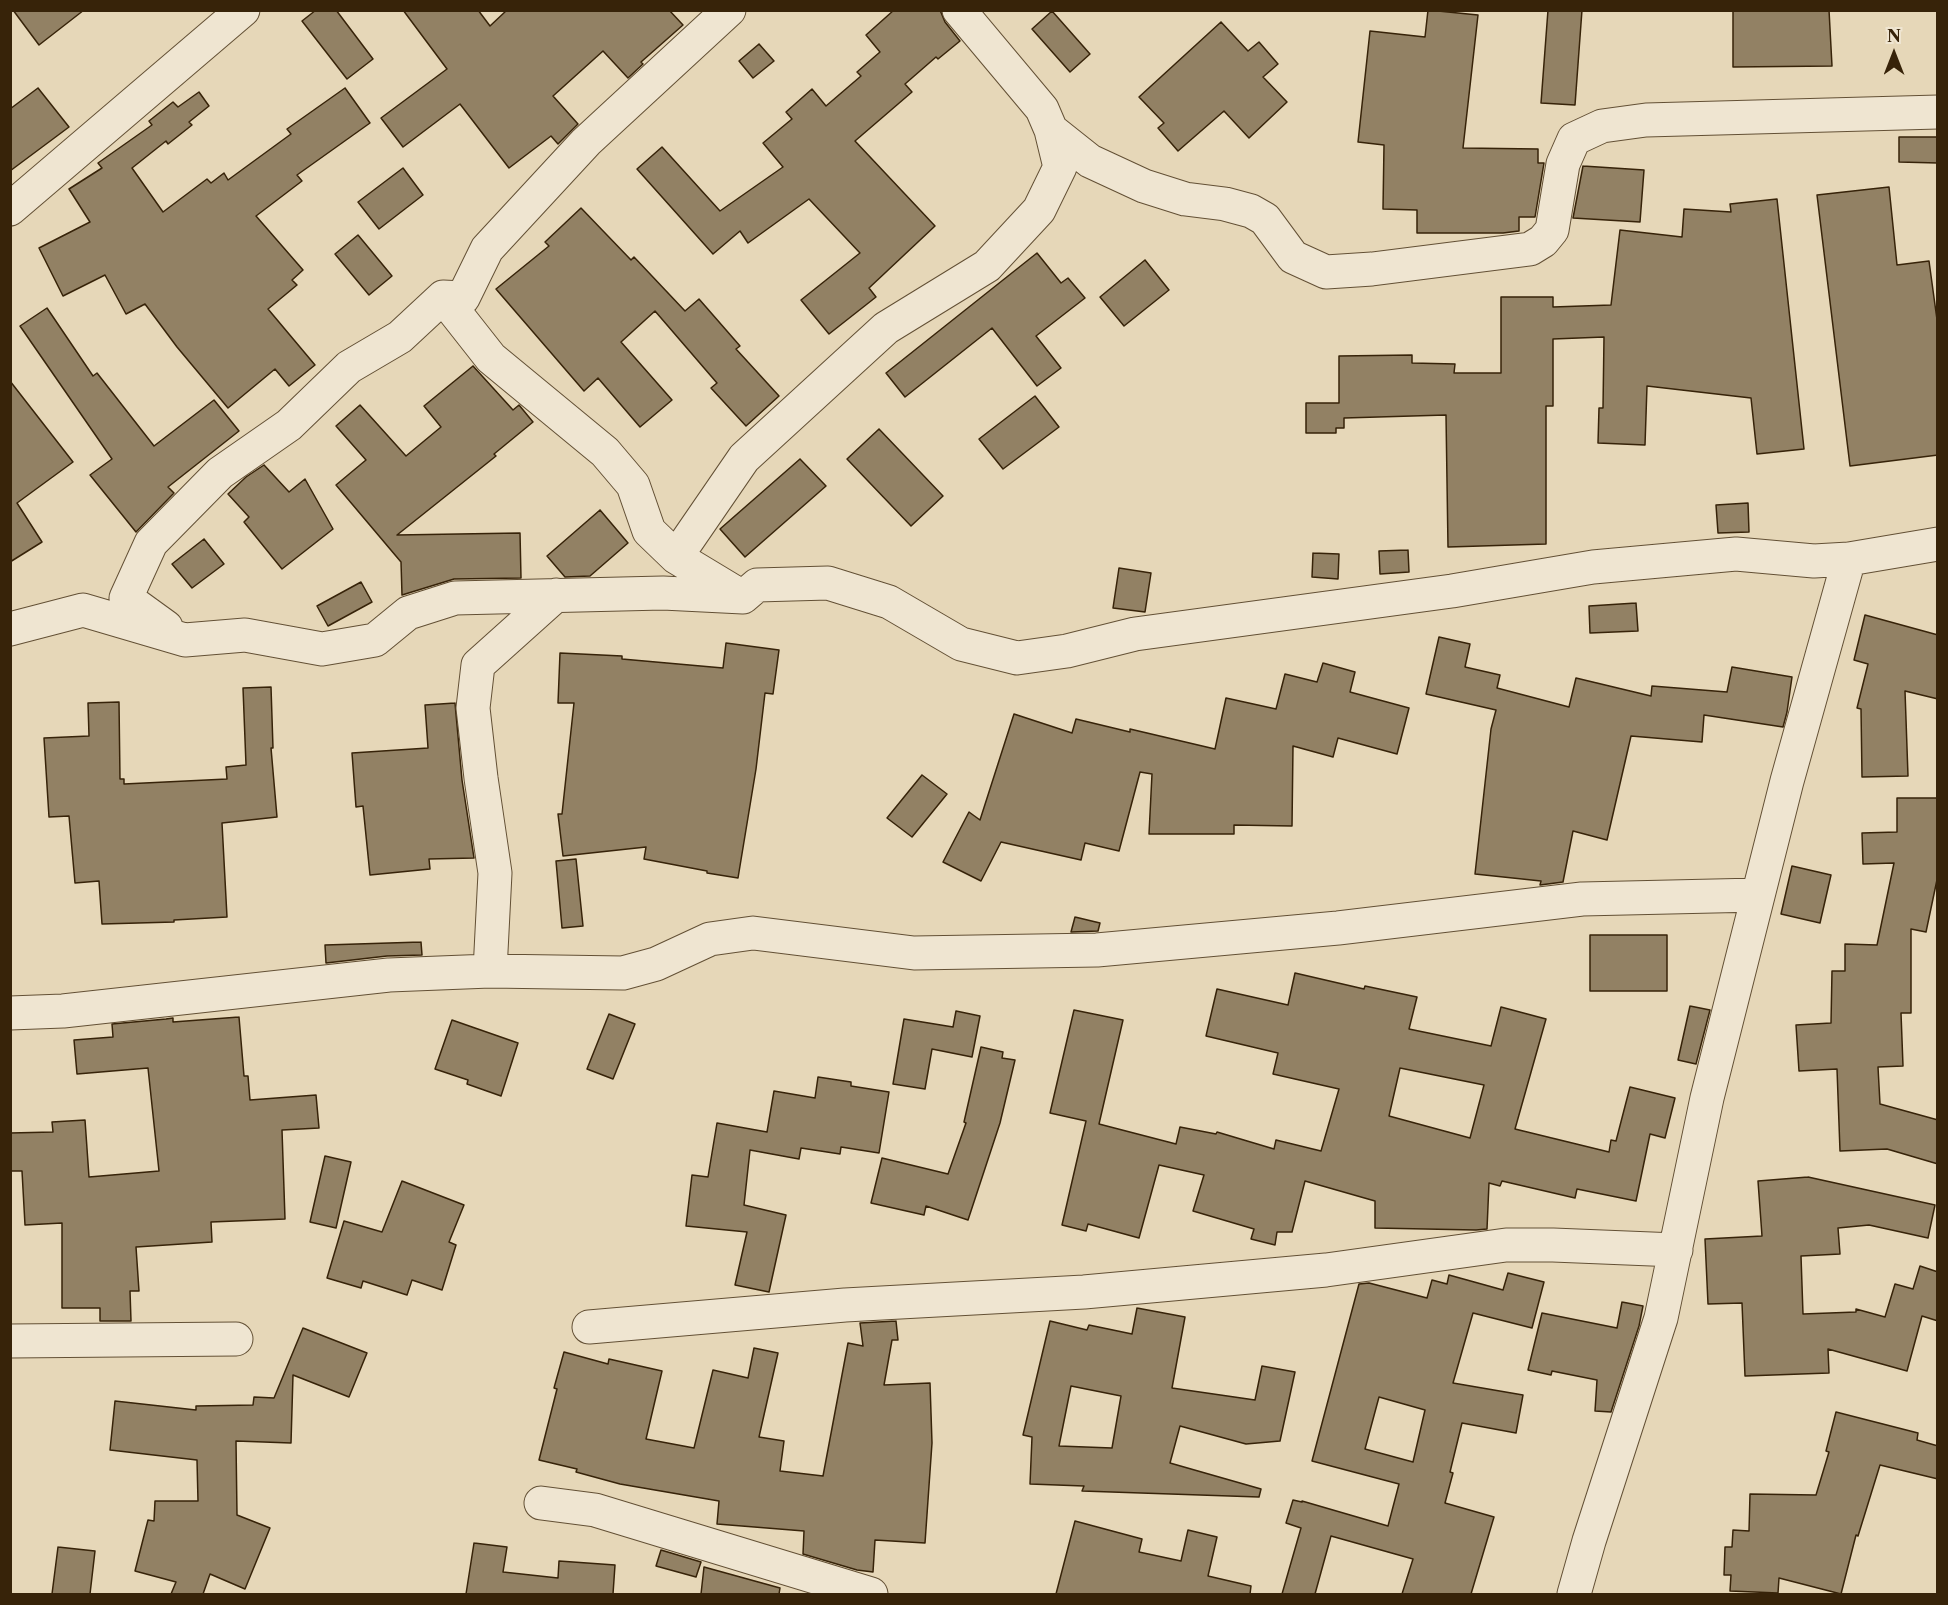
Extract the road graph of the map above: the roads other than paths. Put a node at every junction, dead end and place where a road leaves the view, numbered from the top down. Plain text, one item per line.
1 (243, 10) edge
2 (729, 10) edge
3 (959, 10) edge
4 (1938, 112) edge
5 (1052, 130) junction
6 (10, 210) edge
7 (442, 297) junction
8 (1938, 543) edge
9 (676, 556) junction
10 (1849, 559) junction
11 (556, 595) junction
12 (743, 597) junction
13 (126, 598) junction
14 (83, 610) junction
15 (10, 629) edge
16 (184, 640) junction
17 (1758, 895) junction
18 (490, 971) junction
19 (10, 1012) edge
20 (1676, 1250) junction
21 (589, 1327) dead end
22 (236, 1339) dead end
23 (10, 1341) edge
24 (541, 1503) dead end
25 (871, 1594) edge
26 (1574, 1594) edge

1 - 6 street
2 - 7 street
3 - 5 street
4 - 5 street
5 - 9 street
7 - 9 street
7 - 13 street
8 - 10 street
9 - 12 street
10 - 12 street
10 - 17 street
11 - 12 street
11 - 16 street
11 - 18 street
13 - 14 street
13 - 16 street
14 - 15 street
14 - 16 street
17 - 18 street
17 - 20 street
18 - 19 street
20 - 21 street
20 - 26 street
22 - 23 street
24 - 25 street

